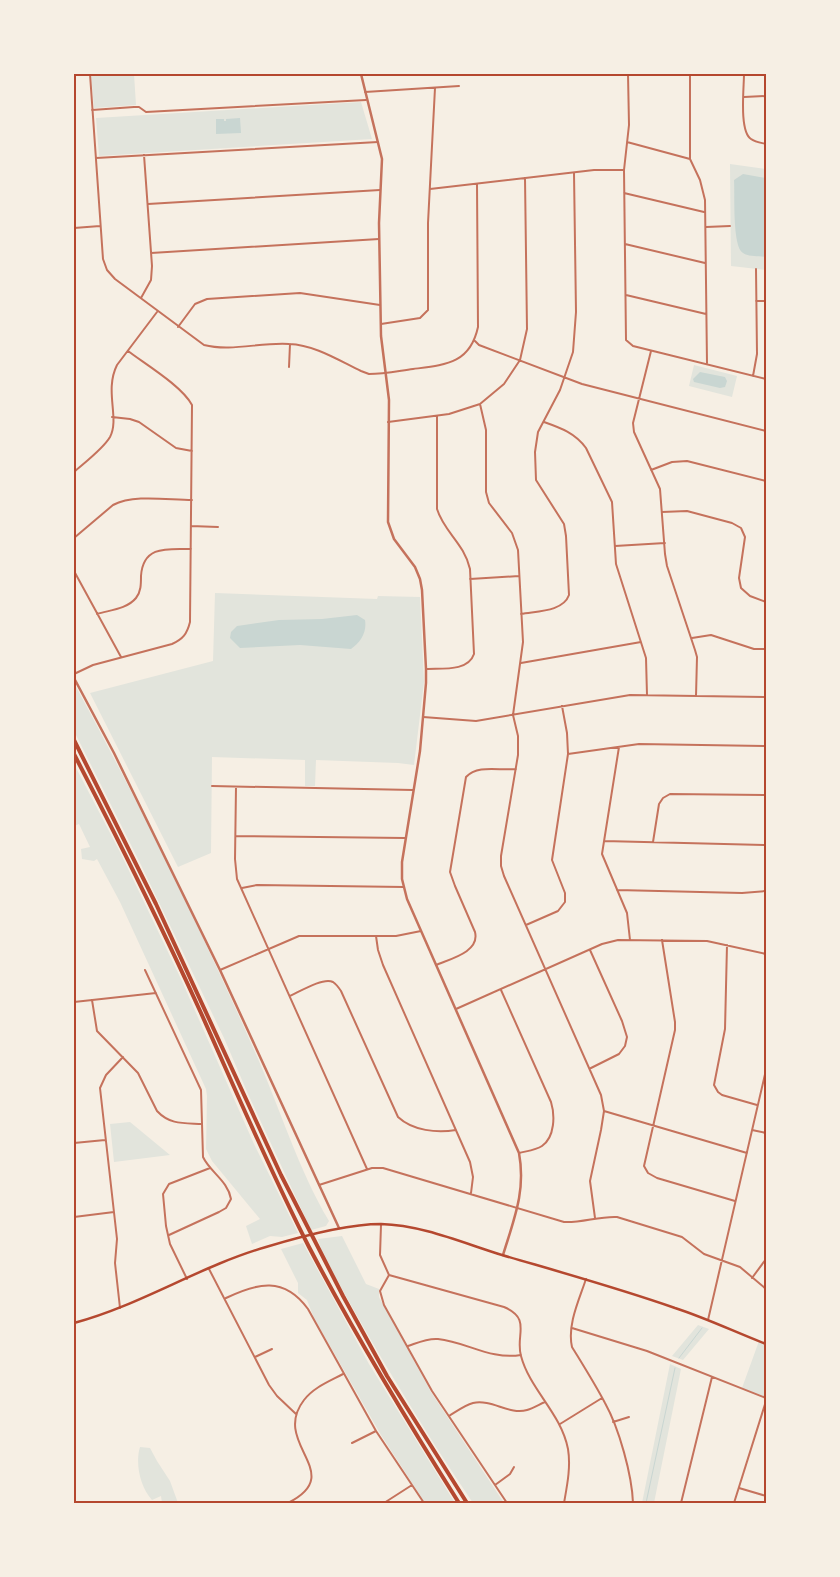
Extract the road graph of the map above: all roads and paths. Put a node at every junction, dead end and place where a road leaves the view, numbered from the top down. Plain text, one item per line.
1 (90, 74) edge
2 (361, 74) edge
3 (628, 74) edge
4 (690, 74) edge
5 (744, 74) edge
6 (459, 86) dead end
7 (435, 88) junction
8 (365, 92) junction
9 (766, 96) edge
10 (744, 97) junction
11 (366, 100) junction
12 (92, 110) junction
13 (379, 142) junction
14 (627, 142) junction
15 (766, 144) edge
16 (144, 156) junction
17 (96, 158) junction
18 (690, 159) junction
19 (624, 170) junction
20 (574, 173) junction
21 (525, 178) junction
22 (477, 184) junction
23 (430, 189) junction
24 (381, 190) junction
25 (624, 194) junction
26 (148, 204) junction
27 (706, 212) junction
28 (100, 226) junction
29 (706, 226) junction
30 (730, 226) dead end
31 (74, 228) edge
32 (380, 239) junction
33 (625, 244) junction
34 (151, 253) junction
35 (706, 264) junction
36 (756, 269) dead end
37 (626, 295) junction
38 (141, 299) junction
39 (756, 301) junction
40 (766, 301) edge
41 (380, 305) junction
42 (158, 312) junction
43 (707, 315) junction
44 (381, 324) junction
45 (178, 327) junction
46 (475, 341) junction
47 (290, 344) junction
48 (128, 351) junction
49 (651, 351) junction
50 (520, 360) junction
51 (708, 364) junction
52 (290, 367) dead end
53 (385, 372) junction
54 (753, 376) junction
55 (565, 377) junction
56 (766, 379) edge
57 (640, 398) junction
58 (480, 404) junction
59 (112, 416) junction
60 (437, 416) junction
61 (388, 422) junction
62 (544, 422) junction
63 (766, 431) edge
64 (192, 451) junction
65 (651, 470) junction
66 (74, 472) edge
67 (766, 481) edge
68 (192, 500) junction
69 (662, 512) junction
70 (191, 526) junction
71 (218, 527) dead end
72 (74, 538) edge
73 (664, 543) junction
74 (615, 546) junction
75 (191, 549) junction
76 (74, 571) edge
77 (519, 576) junction
78 (470, 579) junction
79 (766, 602) edge
80 (97, 614) junction
81 (521, 614) junction
82 (692, 638) junction
83 (641, 642) junction
84 (766, 648) edge
85 (122, 658) junction
86 (521, 664) junction
87 (426, 668) junction
88 (74, 674) edge
89 (74, 678) edge
90 (647, 695) junction
91 (696, 696) junction
92 (766, 697) edge
93 (562, 706) junction
94 (513, 715) junction
95 (423, 717) junction
96 (74, 740) edge
97 (619, 746) junction
98 (766, 746) edge
99 (74, 754) edge
100 (568, 754) junction
101 (516, 769) junction
102 (212, 786) dead end
103 (236, 787) junction
104 (413, 790) junction
105 (766, 795) edge
106 (236, 836) junction
107 (405, 838) junction
108 (604, 841) junction
109 (652, 842) junction
110 (766, 845) edge
111 (404, 887) junction
112 (242, 888) junction
113 (617, 890) junction
114 (766, 891) edge
115 (526, 925) junction
116 (421, 931) junction
117 (376, 936) junction
118 (630, 940) junction
119 (662, 940) junction
120 (727, 945) junction
121 (268, 948) junction
122 (590, 950) junction
123 (766, 954) edge
124 (436, 965) junction
125 (145, 970) dead end
126 (220, 970) junction
127 (546, 970) junction
128 (501, 990) junction
129 (156, 993) junction
130 (290, 996) junction
131 (92, 1000) junction
132 (74, 1002) edge
133 (456, 1009) junction
134 (123, 1057) junction
135 (590, 1068) junction
136 (766, 1070) edge
137 (758, 1105) junction
138 (604, 1111) junction
139 (202, 1124) junction
140 (652, 1126) junction
141 (456, 1130) junction
142 (752, 1130) junction
143 (766, 1133) edge
144 (105, 1140) junction
145 (74, 1144) edge
146 (519, 1153) junction
147 (747, 1153) junction
148 (210, 1168) junction
149 (367, 1170) junction
150 (319, 1185) junction
151 (470, 1194) junction
152 (735, 1201) junction
153 (517, 1208) junction
154 (114, 1212) junction
155 (74, 1216) edge
156 (595, 1218) junction
157 (381, 1224) junction
158 (339, 1229) junction
159 (168, 1235) junction
160 (503, 1255) junction
161 (766, 1259) edge
162 (721, 1261) junction
163 (210, 1269) junction
164 (389, 1275) junction
165 (752, 1278) junction
166 (187, 1279) junction
167 (586, 1279) junction
168 (766, 1289) edge
169 (226, 1298) junction
170 (120, 1308) junction
171 (708, 1320) junction
172 (74, 1323) edge
173 (572, 1328) junction
174 (766, 1344) edge
175 (408, 1346) junction
176 (272, 1349) dead end
177 (521, 1355) junction
178 (255, 1357) junction
179 (344, 1373) junction
180 (712, 1377) junction
181 (602, 1398) junction
182 (766, 1399) edge
183 (546, 1402) junction
184 (296, 1414) junction
185 (449, 1416) junction
186 (629, 1416) dead end
187 (613, 1422) junction
188 (560, 1424) junction
189 (376, 1431) junction
190 (352, 1443) dead end
191 (514, 1467) dead end
192 (412, 1485) junction
193 (495, 1485) junction
194 (739, 1488) junction
195 (766, 1496) edge
196 (288, 1503) edge
197 (384, 1503) edge
198 (424, 1503) edge
199 (459, 1503) edge
200 (467, 1503) edge
201 (507, 1503) edge
202 (564, 1503) edge
203 (633, 1503) edge
204 (681, 1503) edge
205 (734, 1503) edge

1 - 12 street
2 - 8 street
3 - 14 street
4 - 18 street
5 - 10 street
6 - 7 street
7 - 8 street
7 - 23 street
8 - 11 street
9 - 10 street
10 - 15 street
11 - 12 street
11 - 13 street
12 - 17 street
13 - 16 street
13 - 24 street
14 - 18 street
14 - 19 street
16 - 17 street
16 - 26 street
17 - 28 street
18 - 27 street
19 - 20 street
19 - 25 street
20 - 21 street
20 - 55 street
21 - 22 street
21 - 50 street
22 - 23 street
22 - 46 street
23 - 44 street
24 - 26 street
24 - 32 street
25 - 27 street
25 - 33 street
26 - 34 street
27 - 29 street
28 - 31 street
28 - 38 street
29 - 30 street
29 - 35 street
32 - 34 street
32 - 41 street
33 - 35 street
33 - 37 street
34 - 38 street
35 - 43 street
36 - 39 street
37 - 43 street
37 - 49 street
38 - 42 street
39 - 40 street
39 - 54 street
41 - 44 street
41 - 45 street
42 - 45 street
42 - 48 street
43 - 51 street
44 - 53 street
45 - 47 street
46 - 50 street
46 - 53 street
47 - 52 street
47 - 53 street
48 - 59 street
48 - 64 street
49 - 51 street
49 - 57 street
50 - 55 street
50 - 58 street
51 - 54 street
53 - 61 street
54 - 56 street
55 - 57 street
55 - 62 street
57 - 63 street
57 - 65 street
58 - 60 street
58 - 77 street
59 - 64 street
59 - 66 street
60 - 61 street
60 - 78 street
61 - 87 street
62 - 74 street
62 - 81 street
64 - 68 street
65 - 67 street
65 - 69 street
68 - 70 street
68 - 72 street
69 - 73 street
69 - 79 street
70 - 71 street
70 - 75 street
73 - 74 street
73 - 82 street
74 - 83 street
75 - 80 street
75 - 85 street
76 - 80 street
77 - 78 street
77 - 81 street
78 - 87 street
80 - 85 street
81 - 86 street
82 - 84 street
82 - 91 street
83 - 86 street
83 - 90 street
85 - 88 street
86 - 94 street
87 - 95 street
89 - 126 street
90 - 91 street
90 - 93 street
91 - 92 street
93 - 94 street
93 - 100 street
94 - 95 street
94 - 101 street
95 - 104 street
96 - 200 highway
97 - 98 street
97 - 100 street
97 - 108 street
99 - 199 highway
100 - 115 street
101 - 115 street
101 - 124 street
102 - 103 street
103 - 104 street
103 - 106 street
104 - 107 street
105 - 109 street
106 - 107 street
106 - 112 street
107 - 111 street
108 - 109 street
108 - 113 street
109 - 110 street
111 - 112 street
111 - 116 street
112 - 121 street
113 - 114 street
113 - 118 street
115 - 127 street
116 - 117 street
116 - 124 street
117 - 121 street
117 - 141 street
118 - 119 street
118 - 122 street
119 - 120 street
119 - 140 street
120 - 123 street
120 - 137 street
121 - 126 street
121 - 130 street
122 - 127 street
122 - 135 street
124 - 133 street
125 - 129 street
126 - 150 street
127 - 128 street
127 - 135 street
128 - 133 street
128 - 146 street
129 - 131 street
129 - 139 street
130 - 141 street
130 - 149 street
131 - 132 street
131 - 134 street
133 - 146 street
134 - 139 street
134 - 144 street
135 - 138 street
136 - 137 street
137 - 142 street
138 - 140 street
138 - 156 street
139 - 148 street
140 - 147 street
140 - 152 street
141 - 151 street
142 - 143 street
142 - 147 street
144 - 145 street
144 - 154 street
146 - 153 street
147 - 152 street
148 - 159 street
148 - 159 street
149 - 150 street
149 - 151 street
150 - 158 street
151 - 153 street
152 - 162 street
153 - 156 street
153 - 160 street
154 - 155 street
154 - 170 street
156 - 162 street
157 - 158 main road
157 - 160 main road
157 - 164 street
158 - 163 main road
159 - 166 street
160 - 167 main road
161 - 165 street
162 - 165 street
162 - 171 street
163 - 166 main road
163 - 169 street
164 - 175 street
164 - 177 street
165 - 168 street
166 - 170 main road
167 - 171 main road
167 - 173 street
169 - 178 street
169 - 179 street
170 - 172 main road
171 - 174 main road
173 - 180 street
173 - 181 street
175 - 177 street
175 - 185 street
176 - 178 street
177 - 183 street
178 - 184 street
179 - 184 street
179 - 189 street
180 - 182 street
180 - 204 street
181 - 187 street
181 - 188 street
182 - 194 street
183 - 185 street
183 - 188 street
184 - 196 street
185 - 193 street
186 - 187 street
187 - 203 street
188 - 202 street
189 - 190 street
189 - 192 street
191 - 193 street
192 - 197 street
192 - 198 street
193 - 201 street
194 - 195 street
194 - 205 street

